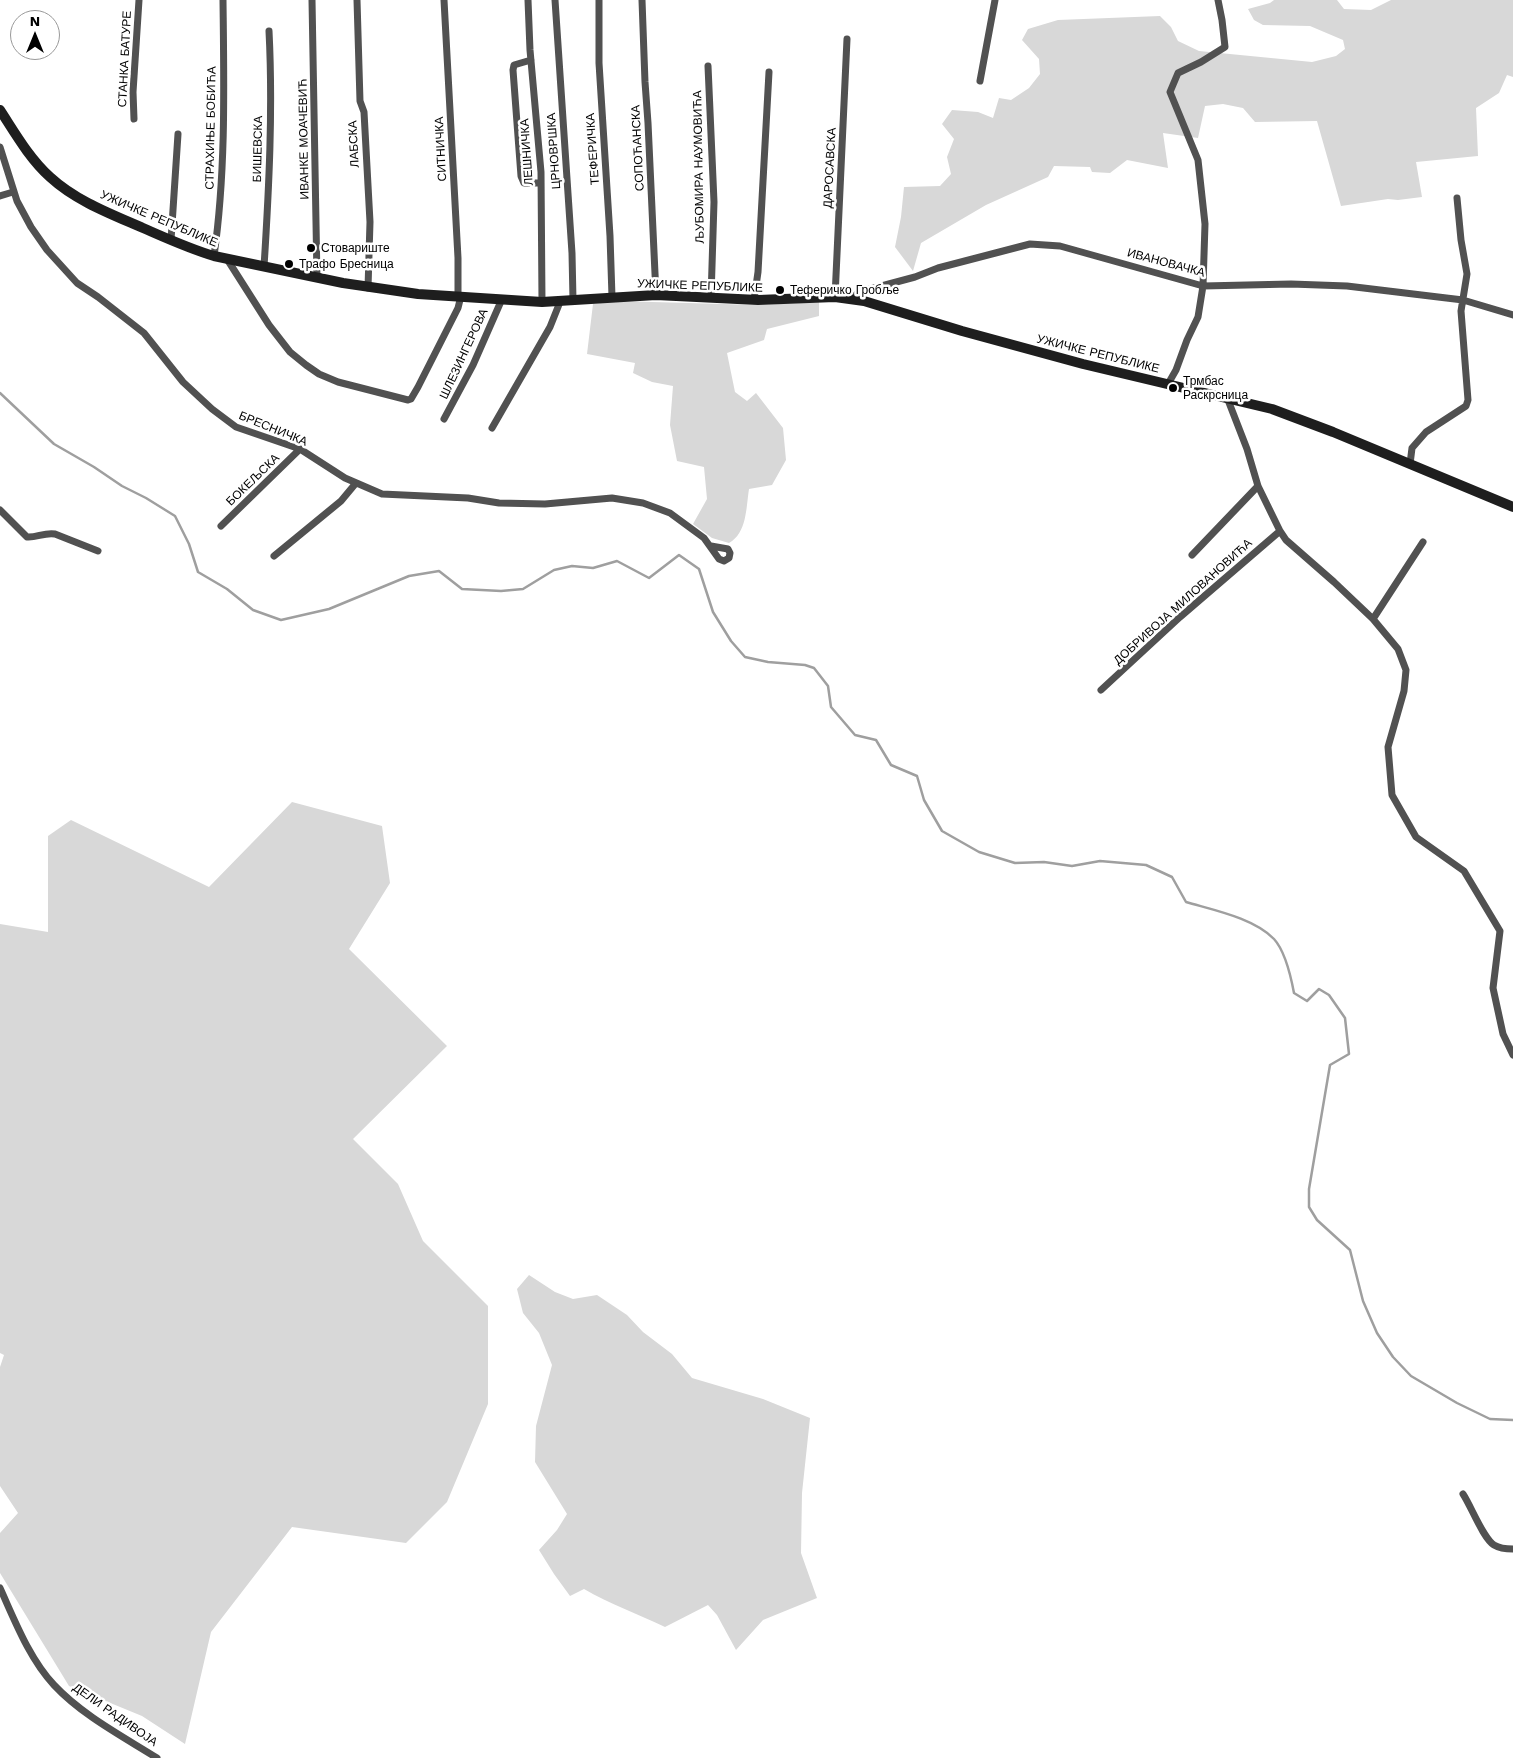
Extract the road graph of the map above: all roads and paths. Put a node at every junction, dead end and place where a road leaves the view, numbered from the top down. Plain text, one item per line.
1 (139, 0) edge
2 (223, 0) edge
3 (312, 0) edge
4 (357, 0) edge
5 (444, 0) edge
6 (528, 0) edge
7 (555, 0) edge
8 (599, 0) edge
9 (642, 0) edge
10 (995, 0) edge
11 (1209, 0) edge
12 (1217, 1) edge
13 (269, 30) dead end
14 (847, 39) dead end
15 (531, 60) junction
16 (708, 66) dead end
17 (769, 72) dead end
18 (980, 81) dead end
19 (0, 110) edge
20 (134, 119) dead end
21 (178, 134) dead end
22 (0, 147) edge
23 (541, 183) junction
24 (13, 192) junction
25 (0, 196) edge
26 (1457, 198) dead end
27 (171, 240) junction
28 (214, 256) junction
29 (226, 259) junction
30 (264, 267) junction
31 (317, 278) junction
32 (1203, 286) junction
33 (368, 288) junction
34 (656, 295) junction
35 (460, 296) junction
36 (612, 297) junction
37 (712, 298) junction
38 (835, 298) junction
39 (502, 299) junction
40 (851, 299) junction
41 (572, 300) junction
42 (754, 300) junction
43 (1463, 300) junction
44 (542, 302) junction
45 (560, 302) junction
46 (1513, 315) edge
47 (1168, 384) junction
48 (1228, 400) junction
49 (444, 419) dead end
50 (492, 428) dead end
51 (300, 450) junction
52 (1410, 464) junction
53 (356, 483) junction
54 (1258, 486) junction
55 (1513, 507) edge
56 (0, 510) edge
57 (221, 526) dead end
58 (1280, 531) junction
59 (1424, 542) dead end
60 (711, 546) dead end
61 (98, 551) dead end
62 (1192, 554) dead end
63 (274, 556) dead end
64 (1373, 619) junction
65 (1101, 690) dead end
66 (1513, 1055) edge
67 (1463, 1494) dead end
68 (1513, 1549) edge
69 (0, 1588) edge
70 (157, 1758) edge

1 - 20 street, СТАНКА БАТУРЕ
2 - 28 street, СТРАХИЊЕ БОБИЋА
3 - 31 street, ИВАНКЕ МОАЧЕВИЋ
4 - 33 street, ЛАБСКА
5 - 35 street, СИТНИЧКА
6 - 15 street, ЛЕШНИЧКА
7 - 41 street, ЦРНОВРШКА
8 - 36 street, ТЕФЕРИЧКА
9 - 34 street, СОПОЋАНСКА
10 - 18 street
11 - 12 street
12 - 32 street
13 - 30 street, БИШЕВСКА
14 - 38 street, ДАРОСАВСКА
15 - 23 street, ЛЕШНИЧКА
15 - 23 street
16 - 37 street, ЉУБОМИРА НАУМОВИЋА
17 - 42 street
19 - 27 street, УЖИЧКЕ РЕПУБЛИКЕ
21 - 27 street
22 - 24 street, БРЕСНИЧКА
23 - 44 street, ЛЕШНИЧКА
24 - 25 street
24 - 51 street, БРЕСНИЧКА
26 - 43 street
27 - 28 street, УЖИЧКЕ РЕПУБЛИКЕ
28 - 29 street, УЖИЧКЕ РЕПУБЛИКЕ
29 - 30 street, УЖИЧКЕ РЕПУБЛИКЕ
29 - 35 street
30 - 31 street, УЖИЧКЕ РЕПУБЛИКЕ
31 - 33 street, УЖИЧКЕ РЕПУБЛИКЕ
32 - 40 street, ИВАНОВАЧКА
32 - 43 street, ИВАНОВАЧКА
32 - 47 street
33 - 35 street, УЖИЧКЕ РЕПУБЛИКЕ
34 - 36 street, УЖИЧКЕ РЕПУБЛИКЕ
34 - 37 street, УЖИЧКЕ РЕПУБЛИКЕ
35 - 39 street, УЖИЧКЕ РЕПУБЛИКЕ
36 - 41 street, УЖИЧКЕ РЕПУБЛИКЕ
37 - 42 street, УЖИЧКЕ РЕПУБЛИКЕ
38 - 40 street, УЖИЧКЕ РЕПУБЛИКЕ
38 - 42 street, УЖИЧКЕ РЕПУБЛИКЕ
39 - 44 street, УЖИЧКЕ РЕПУБЛИКЕ
39 - 49 street, ШЛЕЗИНГЕРОВА
40 - 47 street, УЖИЧКЕ РЕПУБЛИКЕ
41 - 45 street, УЖИЧКЕ РЕПУБЛИКЕ
43 - 46 street, ИВАНОВАЧКА
43 - 52 street
44 - 45 street, УЖИЧКЕ РЕПУБЛИКЕ
45 - 50 street
47 - 48 street, УЖИЧКЕ РЕПУБЛИКЕ
48 - 52 street, УЖИЧКЕ РЕПУБЛИКЕ
48 - 54 street
51 - 53 street, БРЕСНИЧКА
51 - 57 street, БОКЕЉСКА
52 - 55 street, УЖИЧКЕ РЕПУБЛИКЕ
53 - 60 street, БРЕСНИЧКА
53 - 63 street
54 - 58 street
54 - 62 street
56 - 61 street
58 - 64 street
58 - 65 street, ДОБРИВОЈА МИЛОВАНОВИЋА
59 - 64 street
64 - 66 street
67 - 68 street
69 - 70 street, ДЕЛИ РАДИВОЈА

